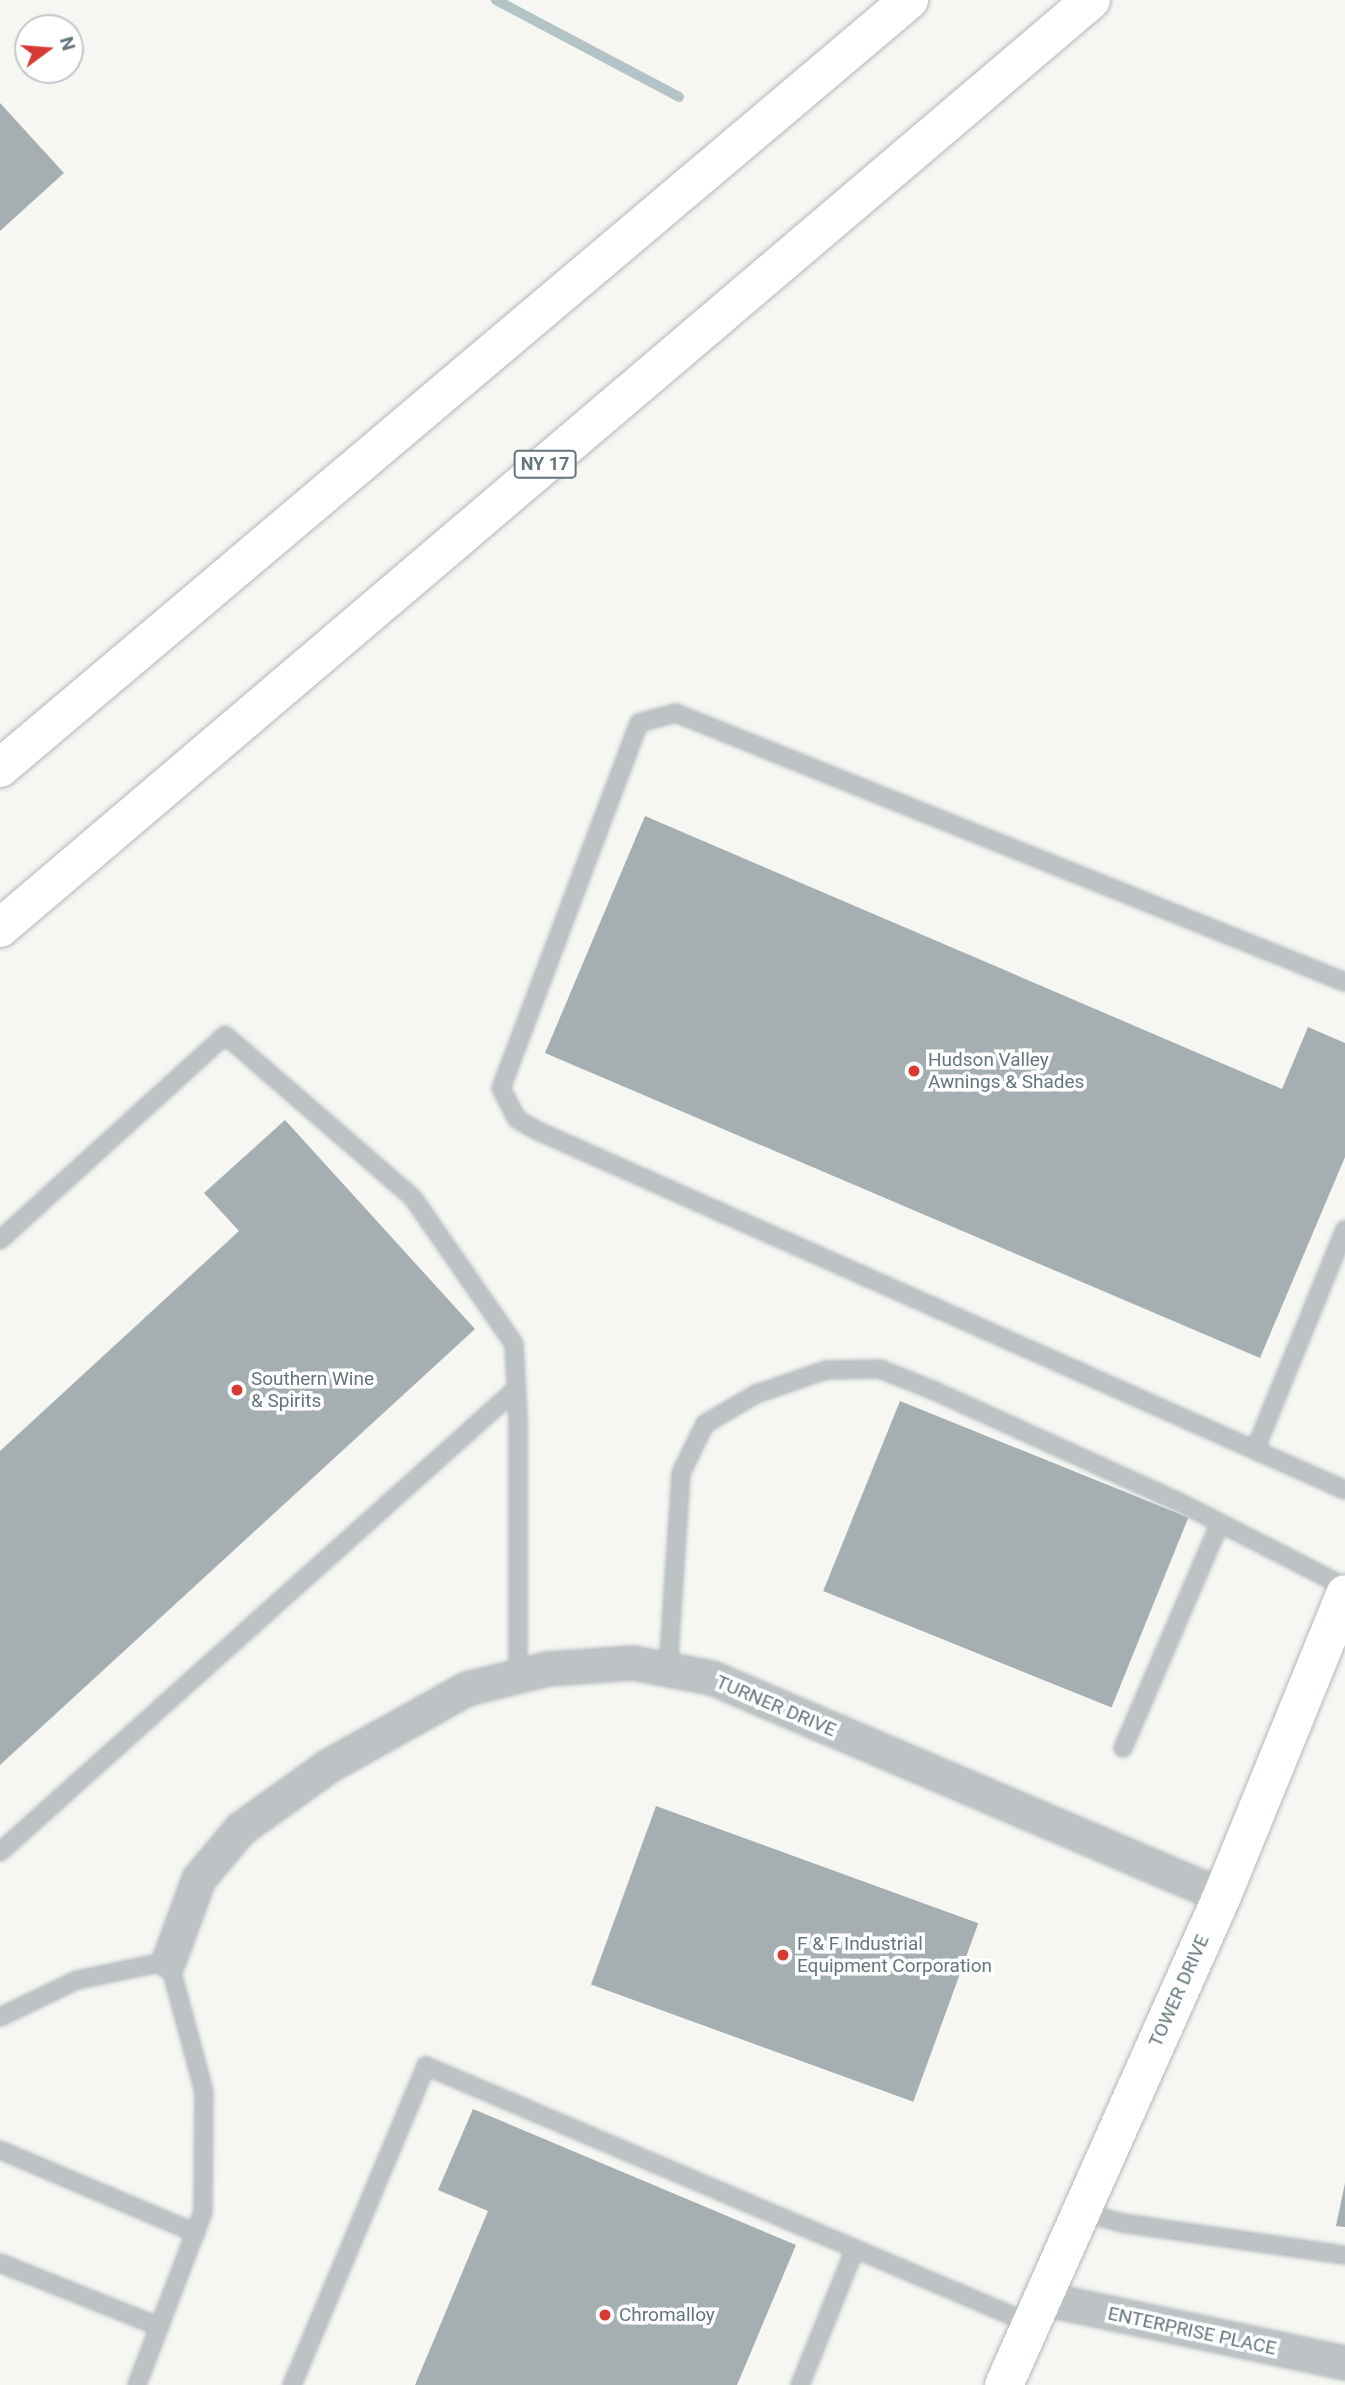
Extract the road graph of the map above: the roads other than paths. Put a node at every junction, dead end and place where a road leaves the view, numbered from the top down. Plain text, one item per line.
1 (909, 0) edge
2 (1091, 0) edge
3 (0, 768) edge
4 (0, 928) edge
5 (1345, 982) edge
6 (1345, 1230) edge
7 (0, 1240) edge
8 (516, 1389) junction
9 (1255, 1450) junction
10 (1345, 1490) edge
11 (1219, 1525) junction
12 (1345, 1587) edge
13 (1345, 1594) edge
14 (1335, 1649) edge
15 (668, 1670) junction
16 (518, 1676) junction
17 (1123, 1748) dead end
18 (0, 1852) edge
19 (1222, 1896) junction
20 (169, 1961) junction
21 (0, 2017) edge
22 (0, 2150) edge
23 (1079, 2211) junction
24 (196, 2233) junction
25 (855, 2249) junction
26 (1345, 2255) edge
27 (0, 2263) edge
28 (1034, 2311) junction
29 (160, 2327) junction
30 (1345, 2363) edge
31 (137, 2385) edge
32 (292, 2385) edge
33 (800, 2385) edge
34 (1004, 2385) edge

1 - 3 main road
2 - 4 main road, NY 17
5 - 9 lane
6 - 9 lane
7 - 8 lane
8 - 16 lane
8 - 18 lane
9 - 10 lane
11 - 12 lane
11 - 15 lane
11 - 17 lane
13 - 14 main road, TOWER DRIVE
14 - 19 main road, TOWER DRIVE
15 - 16 street, TURNER DRIVE
15 - 19 street, TURNER DRIVE
16 - 20 street, TURNER DRIVE
19 - 23 main road, TOWER DRIVE
20 - 21 lane
20 - 24 lane
22 - 24 lane
23 - 26 lane
23 - 28 main road, TOWER DRIVE
24 - 29 lane
25 - 28 lane
25 - 32 lane
25 - 33 lane
27 - 29 lane
28 - 30 street, ENTERPRISE PLACE
28 - 34 main road, TOWER DRIVE
29 - 31 lane

